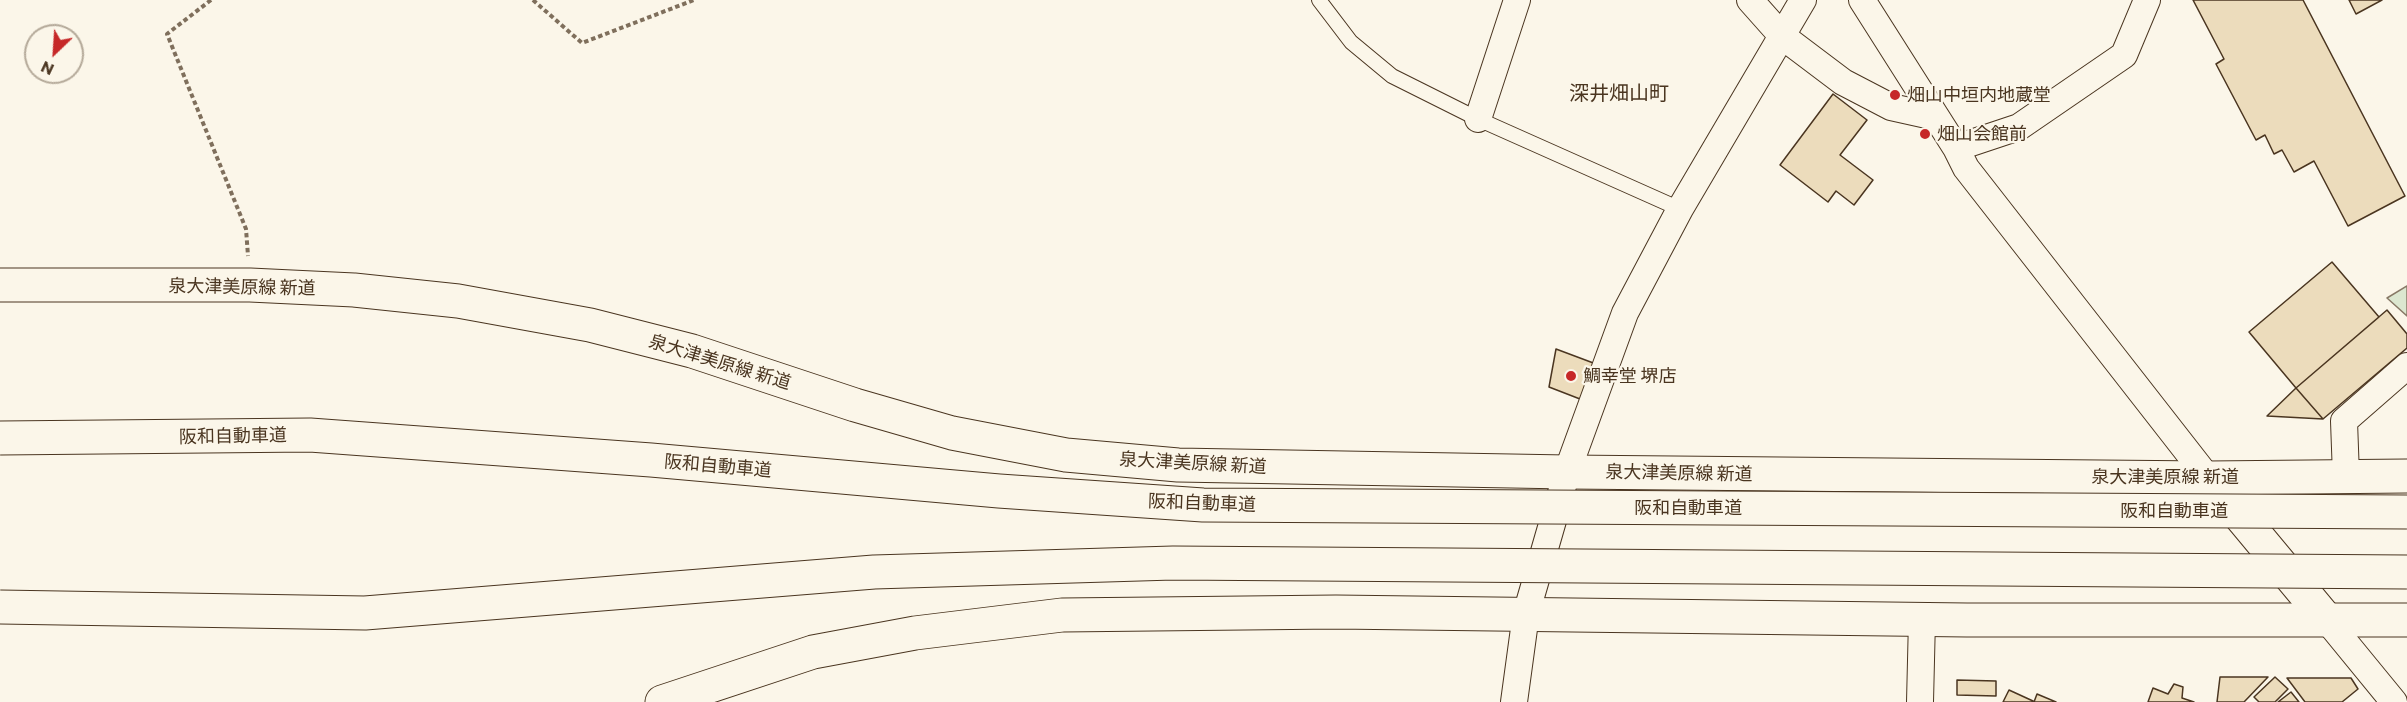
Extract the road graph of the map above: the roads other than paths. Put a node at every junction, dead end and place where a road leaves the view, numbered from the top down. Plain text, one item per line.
1 (1319, 0) edge
2 (1517, 0) edge
3 (1750, 0) edge
4 (1803, 0) edge
5 (2147, 0) edge
6 (1871, 5) edge
7 (1782, 36) junction
8 (1936, 117) junction
9 (1478, 120) junction
10 (1956, 148) junction
11 (1680, 209) junction
12 (0, 285) edge
13 (2407, 366) edge
14 (0, 438) edge
15 (1567, 472) junction
16 (2346, 476) junction
17 (2407, 476) edge
18 (2208, 478) junction
19 (2407, 512) edge
20 (2407, 572) edge
21 (0, 607) edge
22 (1526, 614) junction
23 (1922, 619) junction
24 (2326, 619) junction
25 (2407, 620) edge
26 (662, 702) edge
27 (1514, 702) edge
28 (1920, 702) edge
29 (2394, 702) edge

1 - 9 lane
2 - 9 street
3 - 7 street
4 - 7 street
5 - 10 street
6 - 8 street
7 - 8 street
7 - 11 street
8 - 10 street
9 - 11 lane
10 - 18 street
11 - 15 street
12 - 15 main road, 泉大津美原線 新道
13 - 16 street
14 - 19 main road, 阪和自動車道, bridge
15 - 18 main road, 泉大津美原線 新道
15 - 22 street
16 - 17 main road, 泉大津美原線 新道
16 - 18 main road, 泉大津美原線 新道
18 - 24 main road
20 - 21 main road, bridge
22 - 23 main road
22 - 26 main road
22 - 27 street
23 - 24 main road
23 - 28 street
24 - 25 main road
24 - 29 street

